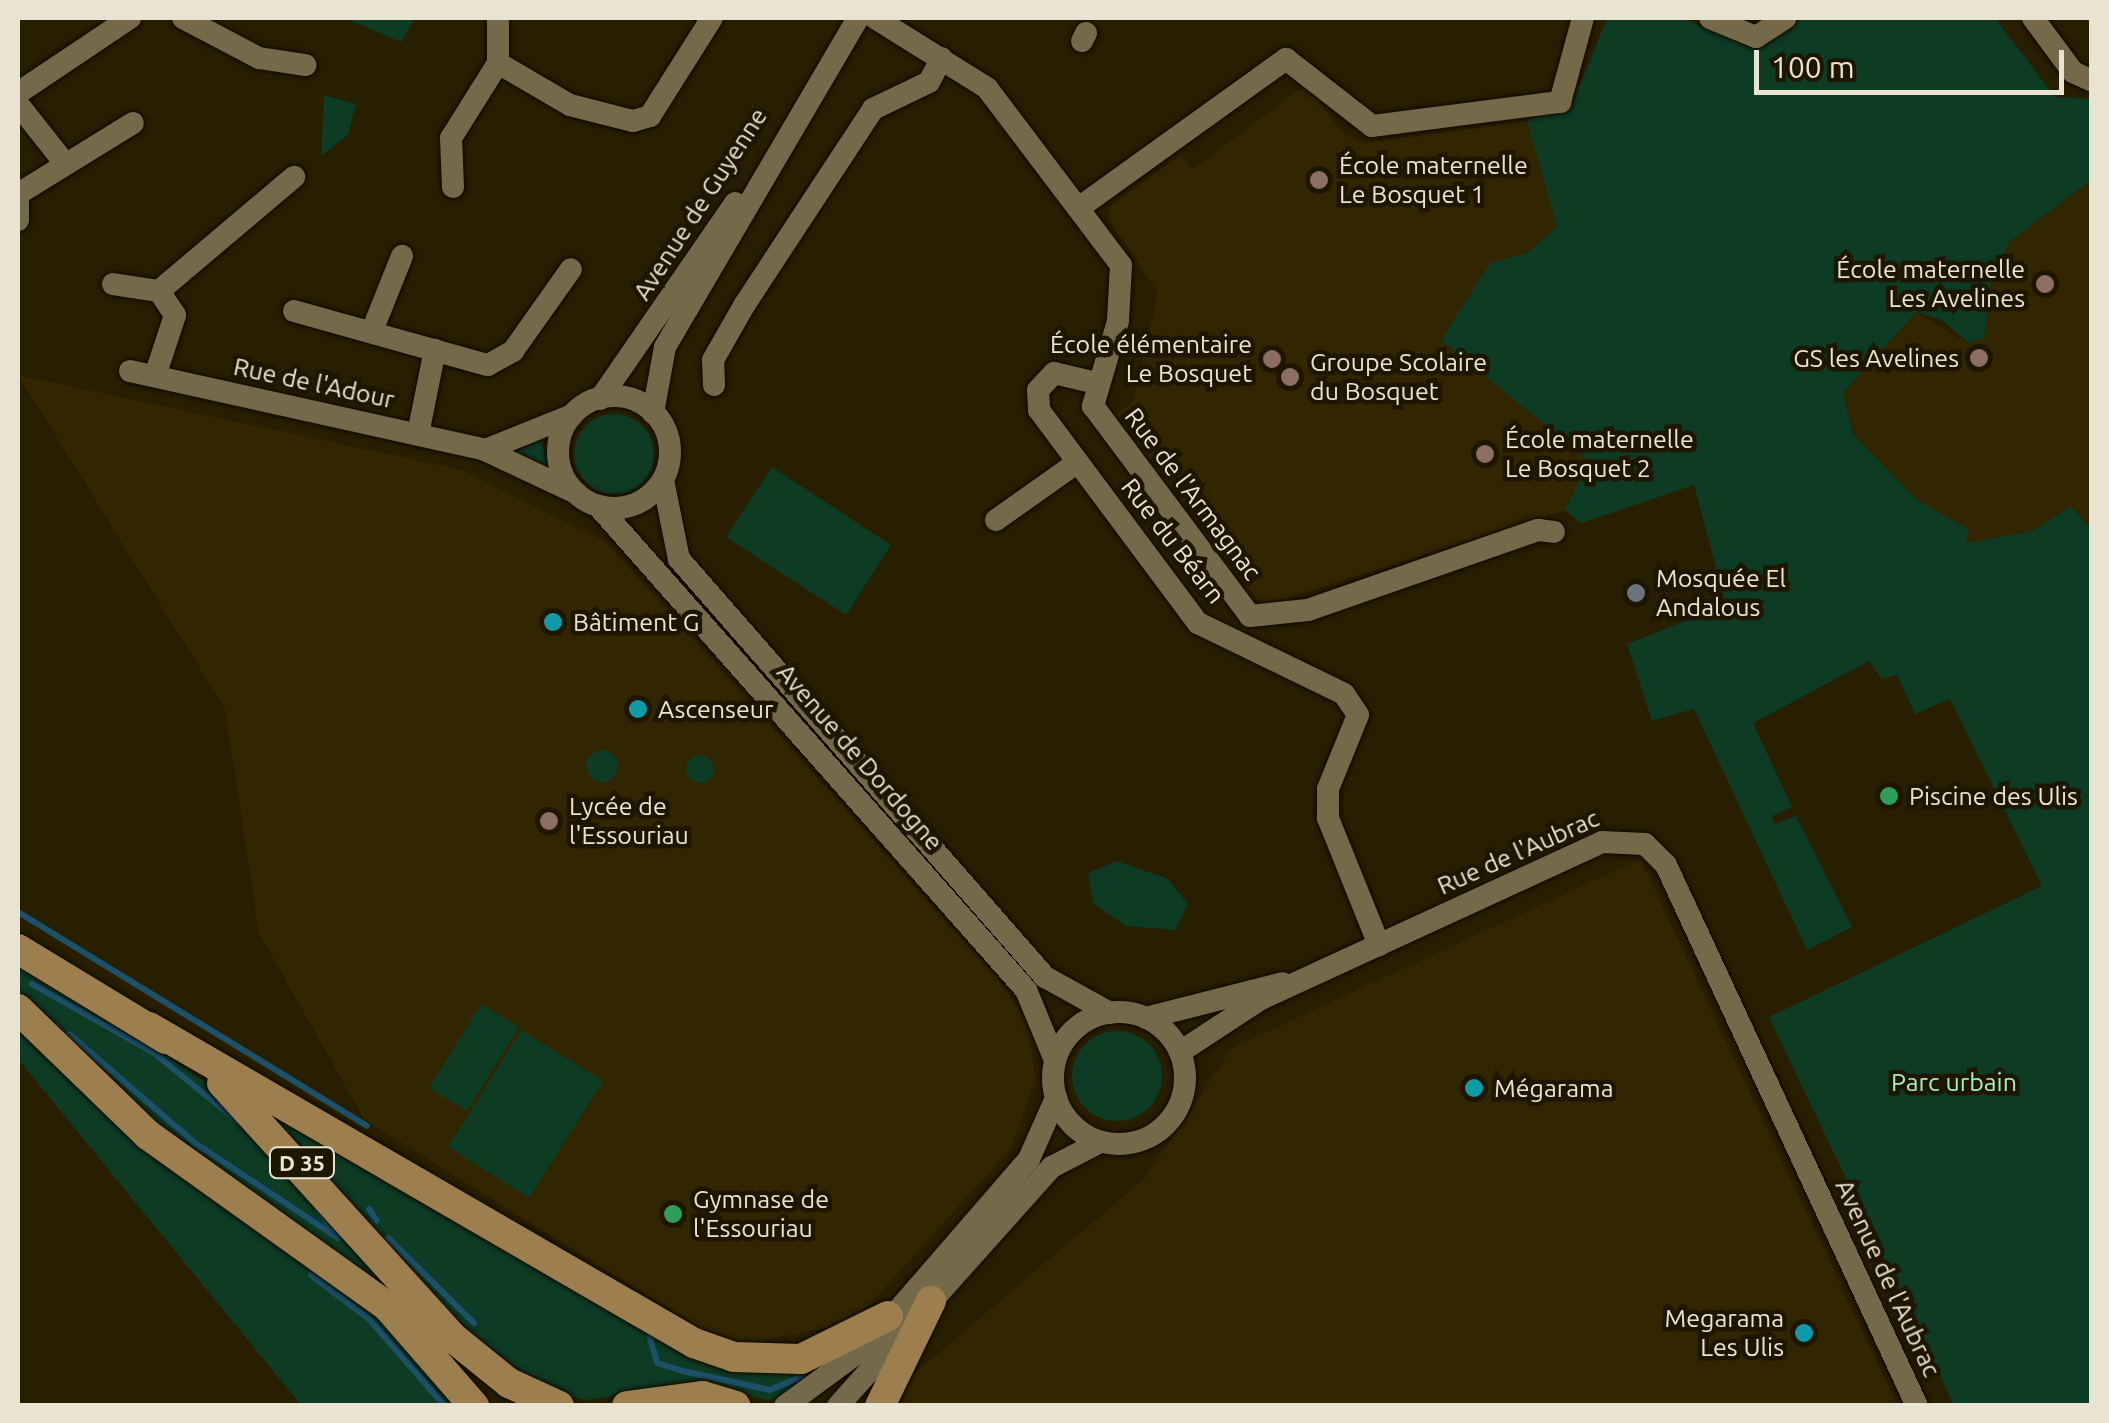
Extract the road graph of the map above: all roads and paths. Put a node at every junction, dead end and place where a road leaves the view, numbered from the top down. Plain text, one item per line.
1 (89, 18) edge
2 (183, 18) edge
3 (498, 18) edge
4 (712, 18) edge
5 (858, 18) edge
6 (875, 18) edge
7 (1582, 18) edge
8 (1710, 18) edge
9 (1784, 18) edge
10 (2032, 18) edge
11 (124, 21) edge
12 (844, 39) junction
13 (942, 58) junction
14 (498, 63) junction
15 (305, 65) dead end
16 (2092, 81) edge
17 (18, 92) edge
18 (18, 104) edge
19 (133, 123) dead end
20 (63, 161) junction
21 (294, 177) dead end
22 (453, 187) dead end
23 (18, 196) edge
24 (1080, 207) junction
25 (18, 229) edge
26 (402, 256) dead end
27 (571, 269) dead end
28 (113, 284) dead end
29 (158, 291) junction
30 (294, 311) dead end
31 (372, 331) junction
32 (435, 350) junction
33 (130, 372) dead end
34 (155, 376) junction
35 (1096, 383) junction
36 (714, 385) dead end
37 (600, 399) junction
38 (654, 413) junction
39 (572, 415) junction
40 (418, 434) junction
41 (486, 450) junction
42 (1078, 462) junction
43 (663, 480) junction
44 (576, 493) junction
45 (598, 506) junction
46 (996, 520) dead end
47 (1554, 532) dead end
48 (1379, 945) junction
49 (18, 949) edge
50 (1296, 982) junction
51 (18, 1009) edge
52 (1110, 1013) junction
53 (1146, 1018) junction
54 (149, 1027) junction
55 (1180, 1052) junction
56 (1055, 1060) junction
57 (1056, 1098) junction
58 (1100, 1142) junction
59 (1809, 1174) joint
60 (931, 1301) junction
61 (888, 1316) junction
62 (474, 1406) edge
63 (559, 1406) edge
64 (627, 1406) edge
65 (736, 1406) edge
66 (785, 1406) edge
67 (838, 1406) edge
68 (880, 1406) edge
69 (1917, 1406) edge

1 - 11 street
2 - 15 street
3 - 14 street
4 - 14 street
5 - 12 street, Avenue de Guyenne
6 - 13 street
7 - 24 street
8 - 9 street
10 - 16 street
11 - 17 street
12 - 37 street, Avenue de Guyenne
12 - 38 street, Avenue de Guyenne
13 - 24 street
13 - 36 street
14 - 22 street
18 - 20 street
19 - 20 street
20 - 23 street
21 - 29 street
23 - 25 street
24 - 35 street
26 - 31 street
27 - 32 street
28 - 29 street
29 - 34 street
30 - 31 street
31 - 32 street
32 - 40 street
33 - 34 street, Rue de l'Adour
34 - 40 street, Rue de l'Adour
35 - 42 street, Rue du Béarn
35 - 47 street, Rue de l'Armagnac
37 - 38 street
37 - 39 street
38 - 43 street
39 - 41 street
39 - 44 street
40 - 41 street, Rue de l'Adour
41 - 44 street, Rue de l'Adour
42 - 46 street
42 - 48 street, Rue du Béarn
43 - 45 street
43 - 52 street, Avenue de Dordogne
44 - 45 street
45 - 56 street, Avenue de Dordogne
48 - 50 street, Rue de l'Aubrac
48 - 59 street, Rue de l'Aubrac
49 - 54 main road, D 35
50 - 53 street, Rue de l'Aubrac
50 - 55 street, Rue de l'Aubrac
51 - 62 main road, D 35
52 - 53 street
52 - 56 street
53 - 55 street
54 - 61 main road
54 - 63 main road, D 35
55 - 58 street
56 - 57 street
57 - 58 street
57 - 61 street
58 - 60 street
59 - 69 street, Avenue de l'Aubrac
60 - 67 street
60 - 68 main road
61 - 66 street
64 - 65 main road

